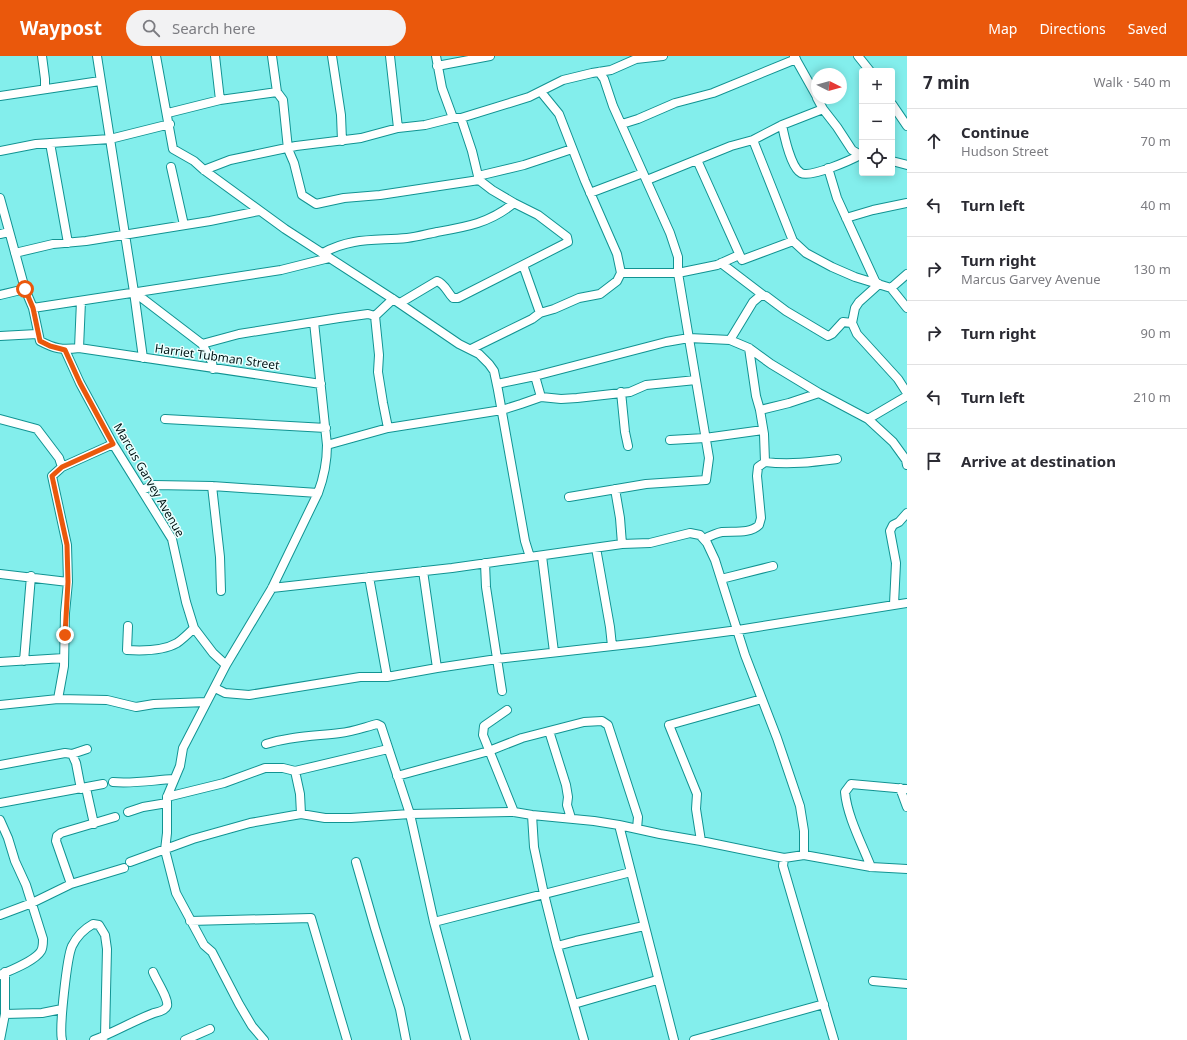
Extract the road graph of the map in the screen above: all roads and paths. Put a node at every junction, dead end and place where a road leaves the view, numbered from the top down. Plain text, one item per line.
1 (42, 56) edge
2 (97, 56) edge
3 (156, 56) edge
4 (215, 56) edge
5 (272, 56) edge
6 (332, 56) edge
7 (390, 56) edge
8 (436, 56) edge
9 (490, 56) edge
10 (663, 56) edge
11 (858, 56) edge
12 (795, 58) edge
13 (438, 66) junction
14 (868, 68) edge
15 (599, 72) junction
16 (100, 81) junction
17 (811, 87) edge
18 (45, 89) junction
19 (277, 92) junction
20 (541, 92) junction
21 (0, 96) edge
22 (220, 100) junction
23 (820, 104) edge
24 (895, 108) edge
25 (823, 109) junction
26 (168, 113) junction
27 (457, 118) junction
28 (170, 124) junction
29 (622, 124) junction
30 (782, 125) junction
31 (907, 126) edge
32 (398, 128) junction
33 (110, 139) junction
34 (342, 140) junction
35 (753, 140) junction
36 (50, 143) junction
37 (288, 148) junction
38 (572, 149) junction
39 (0, 151) edge
40 (859, 153) edge
41 (859, 156) edge
42 (697, 160) junction
43 (895, 162) edge
44 (907, 165) edge
45 (171, 167) dead end
46 (828, 168) junction
47 (204, 170) junction
48 (643, 173) junction
49 (479, 178) junction
50 (647, 180) junction
51 (590, 193) junction
52 (0, 198) edge
53 (907, 203) edge
54 (514, 204) junction
55 (259, 211) junction
56 (846, 218) junction
57 (184, 225) junction
58 (9, 232) junction
59 (0, 234) edge
60 (124, 235) junction
61 (793, 241) junction
62 (68, 243) junction
63 (15, 253) junction
64 (739, 255) junction
65 (326, 256) junction
66 (721, 263) junction
67 (524, 265) junction
68 (621, 273) junction
69 (678, 273) junction
70 (907, 274) edge
71 (878, 283) junction
72 (891, 288) junction
73 (25, 289) junction
74 (134, 292) junction
75 (0, 295) edge
76 (763, 295) junction
77 (81, 300) junction
78 (397, 301) junction
79 (33, 308) junction
80 (907, 308) edge
81 (540, 313) junction
82 (376, 316) junction
83 (314, 322) junction
84 (852, 323) junction
85 (37, 334) junction
86 (0, 336) edge
87 (689, 338) junction
88 (730, 340) junction
89 (202, 344) junction
90 (79, 348) junction
91 (749, 348) junction
92 (471, 349) junction
93 (65, 350) junction
94 (143, 358) junction
95 (213, 369) junction
96 (535, 376) junction
97 (696, 380) junction
98 (321, 384) junction
99 (497, 384) junction
100 (622, 392) junction
101 (819, 394) junction
102 (907, 395) edge
103 (541, 397) junction
104 (502, 410) junction
105 (760, 410) junction
106 (0, 419) edge
107 (868, 419) junction
108 (165, 420) dead end
109 (326, 428) junction
110 (388, 428) junction
111 (763, 430) junction
112 (705, 438) junction
113 (670, 440) dead end
114 (113, 444) junction
115 (327, 445) junction
116 (628, 446) dead end
117 (837, 459) dead end
118 (765, 462) junction
119 (907, 462) edge
120 (62, 467) junction
121 (212, 486) junction
122 (615, 489) junction
123 (142, 490) junction
124 (318, 494) junction
125 (569, 497) dead end
126 (907, 513) edge
127 (704, 538) junction
128 (622, 544) junction
129 (596, 548) junction
130 (542, 556) junction
131 (530, 557) junction
132 (485, 563) junction
133 (772, 566) dead end
134 (423, 571) junction
135 (0, 574) edge
136 (31, 576) junction
137 (369, 577) junction
138 (721, 579) junction
139 (68, 582) junction
140 (272, 588) junction
141 (222, 591) dead end
142 (907, 603) edge
143 (894, 604) junction
144 (128, 626) dead end
145 (194, 628) junction
146 (738, 630) junction
147 (612, 646) junction
148 (554, 652) junction
149 (64, 658) junction
150 (497, 660) junction
151 (24, 661) junction
152 (0, 662) edge
153 (226, 665) junction
154 (437, 668) junction
155 (387, 677) junction
156 (215, 688) junction
157 (502, 691) dead end
158 (58, 699) junction
159 (762, 699) junction
160 (206, 702) junction
161 (0, 705) edge
162 (507, 710) dead end
163 (549, 732) junction
164 (266, 744) dead end
165 (88, 749) dead end
166 (388, 749) junction
167 (489, 751) junction
168 (72, 754) junction
169 (0, 765) edge
170 (295, 771) junction
171 (398, 776) junction
172 (174, 779) junction
173 (113, 782) dead end
174 (103, 784) dead end
175 (83, 788) junction
176 (904, 789) edge
177 (167, 800) junction
178 (0, 803) edge
179 (907, 807) edge
180 (128, 812) dead end
181 (514, 812) junction
182 (301, 814) junction
183 (410, 814) junction
184 (532, 815) junction
185 (115, 817) dead end
186 (571, 818) junction
187 (0, 820) edge
188 (94, 824) junction
189 (619, 825) junction
190 (637, 829) junction
191 (701, 841) junction
192 (165, 850) junction
193 (804, 855) junction
194 (784, 858) junction
195 (130, 862) dead end
196 (356, 862) dead end
197 (871, 867) junction
198 (124, 868) dead end
199 (907, 869) edge
200 (631, 872) junction
201 (71, 884) junction
202 (544, 894) junction
203 (32, 903) junction
204 (0, 915) edge
205 (190, 921) junction
206 (434, 922) junction
207 (644, 926) junction
208 (557, 946) junction
209 (153, 972) dead end
210 (2, 974) edge
211 (658, 980) junction
212 (874, 981) dead end
213 (907, 984) edge
214 (574, 1004) junction
215 (824, 1004) junction
216 (62, 1009) junction
217 (5, 1014) junction
218 (210, 1029) dead end
219 (105, 1036) junction
220 (344, 1039) edge
221 (0, 1040) edge
222 (62, 1040) edge
223 (94, 1040) edge
224 (185, 1040) edge
225 (264, 1040) edge
226 (406, 1040) edge
227 (466, 1040) edge
228 (584, 1040) edge
229 (674, 1040) edge
230 (694, 1040) edge
231 (834, 1040) edge

1 - 18 street
2 - 16 street
3 - 26 street
4 - 22 street
5 - 19 street
6 - 34 street
7 - 32 street
8 - 13 street
9 - 13 street
10 - 15 street
11 - 14 street
12 - 17 street
12 - 29 street
13 - 27 street
15 - 20 street
15 - 29 street
16 - 18 street
16 - 33 street
18 - 21 street
19 - 22 street
19 - 37 street
20 - 27 street
20 - 38 street
22 - 26 street
23 - 25 street
24 - 31 street
25 - 30 street
25 - 40 street
26 - 28 street
27 - 32 street
27 - 49 street
28 - 33 street
28 - 47 street
29 - 48 street
30 - 35 street
30 - 46 street
32 - 34 street
33 - 36 street
33 - 60 street
34 - 37 street
35 - 42 street
35 - 61 street
36 - 39 street
36 - 62 street
37 - 47 street
37 - 49 street
38 - 49 street
38 - 51 street
41 - 46 street
42 - 50 street
42 - 64 street
43 - 44 street
45 - 57 street
46 - 56 street
47 - 55 street
48 - 50 street
48 - 51 street
49 - 54 street
50 - 69 street
51 - 68 street
52 - 58 street
53 - 56 street
54 - 65 street
54 - 67 street
55 - 57 street
55 - 65 street
56 - 71 street
57 - 60 street
58 - 59 street
58 - 63 street
60 - 62 street
60 - 74 street
61 - 64 street
61 - 71 street
62 - 63 street
63 - 73 street
64 - 66 street
65 - 74 street
65 - 78 street
66 - 69 street
66 - 76 street
67 - 78 street
67 - 81 street
68 - 69 street
68 - 81 street
69 - 87 street
70 - 72 street
71 - 72 street
71 - 84 street
72 - 80 street
73 - 75 street
73 - 79 street
74 - 77 street
74 - 89 street
74 - 94 street
76 - 84 street
76 - 88 street
77 - 79 street
77 - 90 street
78 - 82 street
78 - 92 street
79 - 85 street
81 - 92 street
82 - 83 street
82 - 110 street
83 - 89 street
83 - 98 street
84 - 102 street
85 - 86 street
85 - 93 street
87 - 88 street
87 - 96 street
87 - 97 street
88 - 91 street
89 - 95 street
90 - 93 street, Harriet Tubman Street
90 - 94 street, Harriet Tubman Street
91 - 101 street
91 - 105 street
92 - 99 street
93 - 114 street, Marcus Garvey Avenue
94 - 95 street, Harriet Tubman Street
95 - 98 street, Harriet Tubman Street
96 - 99 street
96 - 103 street
97 - 100 street
97 - 112 street
98 - 109 street
99 - 104 street
100 - 103 street
100 - 116 street
101 - 105 street
101 - 107 street
102 - 107 street
103 - 104 street
104 - 110 street
104 - 131 street
105 - 111 street
106 - 120 street
107 - 119 street
108 - 109 street
109 - 115 street
110 - 115 street
111 - 112 street
111 - 118 street
112 - 113 street
112 - 122 street
114 - 120 street
114 - 123 street, Marcus Garvey Avenue
115 - 124 street
117 - 118 street
118 - 127 street
120 - 139 street
121 - 123 street
121 - 124 street
121 - 141 street
122 - 125 street
122 - 128 street
123 - 145 street, Marcus Garvey Avenue
124 - 140 street
126 - 143 street
127 - 128 street
127 - 138 street
128 - 129 street
129 - 130 street
129 - 147 street
130 - 131 street
130 - 148 street
131 - 132 street
132 - 134 street
132 - 150 street
133 - 138 street
134 - 137 street
134 - 154 street
135 - 136 street
136 - 139 street
136 - 151 street
137 - 140 street
137 - 155 street
138 - 146 street
139 - 149 street
140 - 153 street
142 - 143 street
143 - 146 street
144 - 145 street
145 - 153 street, Marcus Garvey Avenue
146 - 147 street
146 - 159 street
147 - 148 street
148 - 150 street
149 - 151 street
149 - 158 street
150 - 154 street
150 - 157 street
151 - 152 street
153 - 156 street
154 - 155 street
155 - 156 street
156 - 160 street
158 - 160 street
158 - 161 street
159 - 191 street
159 - 193 street
160 - 172 street
162 - 167 street
163 - 167 street
163 - 186 street
163 - 190 street
164 - 166 street
165 - 168 street
166 - 170 street
166 - 171 street
167 - 171 street
167 - 181 street
168 - 169 street
168 - 175 street
170 - 177 street
170 - 182 street
171 - 183 street
172 - 173 street
172 - 177 street
174 - 175 street
175 - 178 street
175 - 188 street
176 - 179 street
176 - 197 street
177 - 180 street
177 - 192 street
181 - 183 street
181 - 184 street
182 - 183 street
182 - 192 street
183 - 206 street
184 - 186 street
184 - 202 street
185 - 188 street
186 - 189 street
187 - 203 street
188 - 201 street
189 - 190 street
189 - 200 street
190 - 191 street
191 - 194 street
192 - 195 street
192 - 205 street
193 - 194 street
193 - 197 street
194 - 215 street
196 - 226 street
197 - 199 street
198 - 201 street
200 - 202 street
200 - 207 street
201 - 203 street
202 - 206 street
202 - 208 street
203 - 204 street
203 - 210 street
205 - 220 street
205 - 225 street
206 - 227 street
207 - 208 street
207 - 211 street
208 - 214 street
209 - 219 street
210 - 217 street
211 - 214 street
211 - 229 street
212 - 213 street
214 - 228 street
215 - 230 street
215 - 231 street
216 - 217 street
216 - 219 street
216 - 222 street
217 - 221 street
218 - 224 street
219 - 223 street

